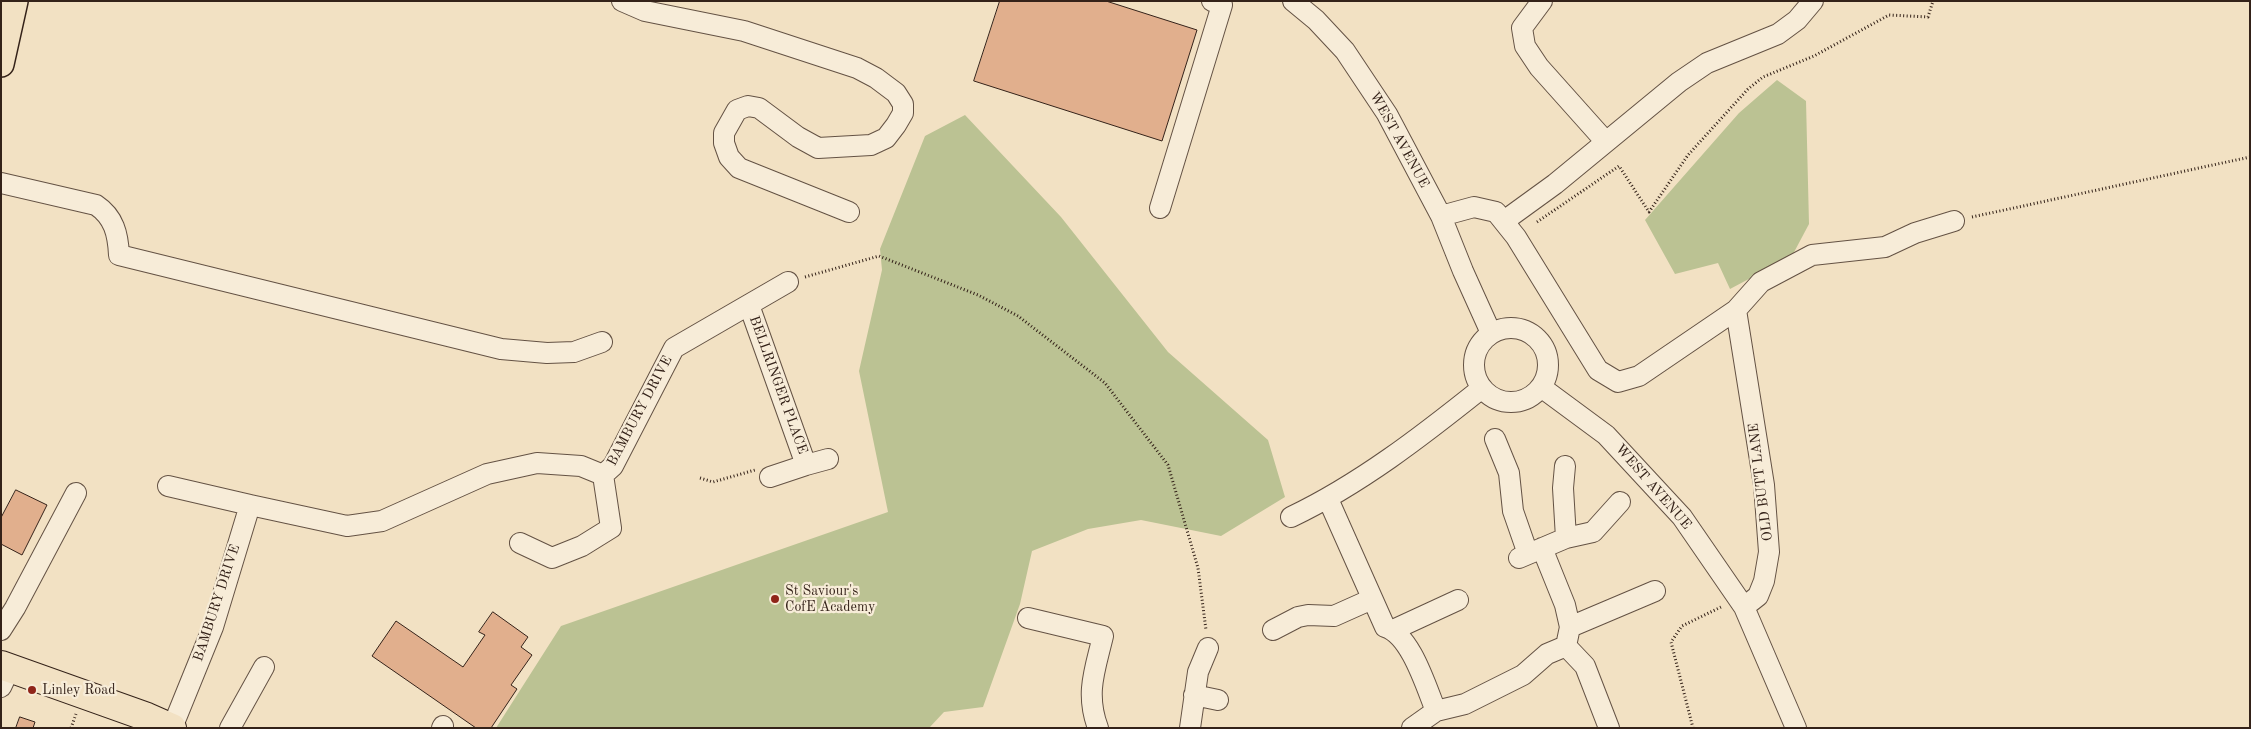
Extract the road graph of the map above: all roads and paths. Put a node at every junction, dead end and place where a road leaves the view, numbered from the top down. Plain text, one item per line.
1 (16, 1) edge
2 (622, 1) edge
3 (1212, 1) edge
4 (1293, 1) edge
5 (1542, 1) edge
6 (1813, 1) edge
7 (1934, 1) edge
8 (1, 64) edge
9 (1606, 142) junction
10 (2250, 157) edge
11 (1, 183) edge
12 (1160, 208) dead end
13 (849, 212) dead end
14 (1440, 216) junction
15 (1504, 221) junction
16 (1954, 221) joint
17 (1516, 237) junction
18 (788, 282) joint
19 (749, 305) junction
20 (1736, 310) junction
21 (1491, 333) junction
22 (602, 342) dead end
23 (1541, 387) junction
24 (1482, 388) junction
25 (1495, 438) dead end
26 (828, 459) dead end
27 (806, 465) junction
28 (1565, 466) dead end
29 (603, 475) junction
30 (770, 477) joint
31 (700, 478) dead end
32 (168, 486) dead end
33 (76, 493) dead end
34 (1328, 499) junction
35 (1620, 502) dead end
36 (250, 505) junction
37 (1291, 517) dead end
38 (1571, 536) junction
39 (520, 543) dead end
40 (1530, 553) junction
41 (1655, 591) dead end
42 (1372, 599) junction
43 (1458, 600) dead end
44 (1741, 603) junction
45 (1028, 618) dead end
46 (1, 630) edge
47 (1273, 630) dead end
48 (1393, 630) junction
49 (1568, 637) junction
50 (1208, 648) joint
51 (264, 667) dead end
52 (4, 674) edge
53 (1194, 695) junction
54 (1218, 700) dead end
55 (1436, 711) junction
56 (172, 728) edge
57 (230, 728) edge
58 (1098, 728) edge
59 (1190, 728) edge
60 (1412, 728) edge
61 (1609, 728) edge
62 (1693, 728) edge
63 (1796, 728) edge

1 - 8 main road
2 - 13 street
3 - 12 street
4 - 14 street, WEST AVENUE
5 - 9 street
6 - 9 street
7 - 17 path
9 - 15 street
10 - 16 path
11 - 22 street
14 - 15 street
14 - 21 street, WEST AVENUE
15 - 17 street
16 - 20 street
17 - 20 street
18 - 19 street, BAMBURY DRIVE
18 - 50 path
19 - 27 street, BELLRINGER PLACE
19 - 29 street, BAMBURY DRIVE
20 - 44 street, OLD BUTT LANE
21 - 23 street
21 - 24 street
23 - 24 street
23 - 44 street, WEST AVENUE
24 - 34 street
25 - 40 street
26 - 27 street, BELLRINGER PLACE
27 - 30 street, BELLRINGER PLACE
28 - 38 street
29 - 36 street, BAMBURY DRIVE
29 - 39 street
30 - 31 path
32 - 36 street, BAMBURY DRIVE
33 - 46 street
34 - 37 street
34 - 42 street
35 - 38 street
36 - 56 street, BAMBURY DRIVE
38 - 40 street
40 - 49 street
41 - 49 street
42 - 47 street
42 - 48 street
43 - 48 street
44 - 62 path
44 - 63 street
45 - 58 street
48 - 55 street
49 - 55 street
49 - 61 street
50 - 53 street
51 - 57 street
52 - 56 highway
53 - 54 street
53 - 59 street
55 - 60 street

